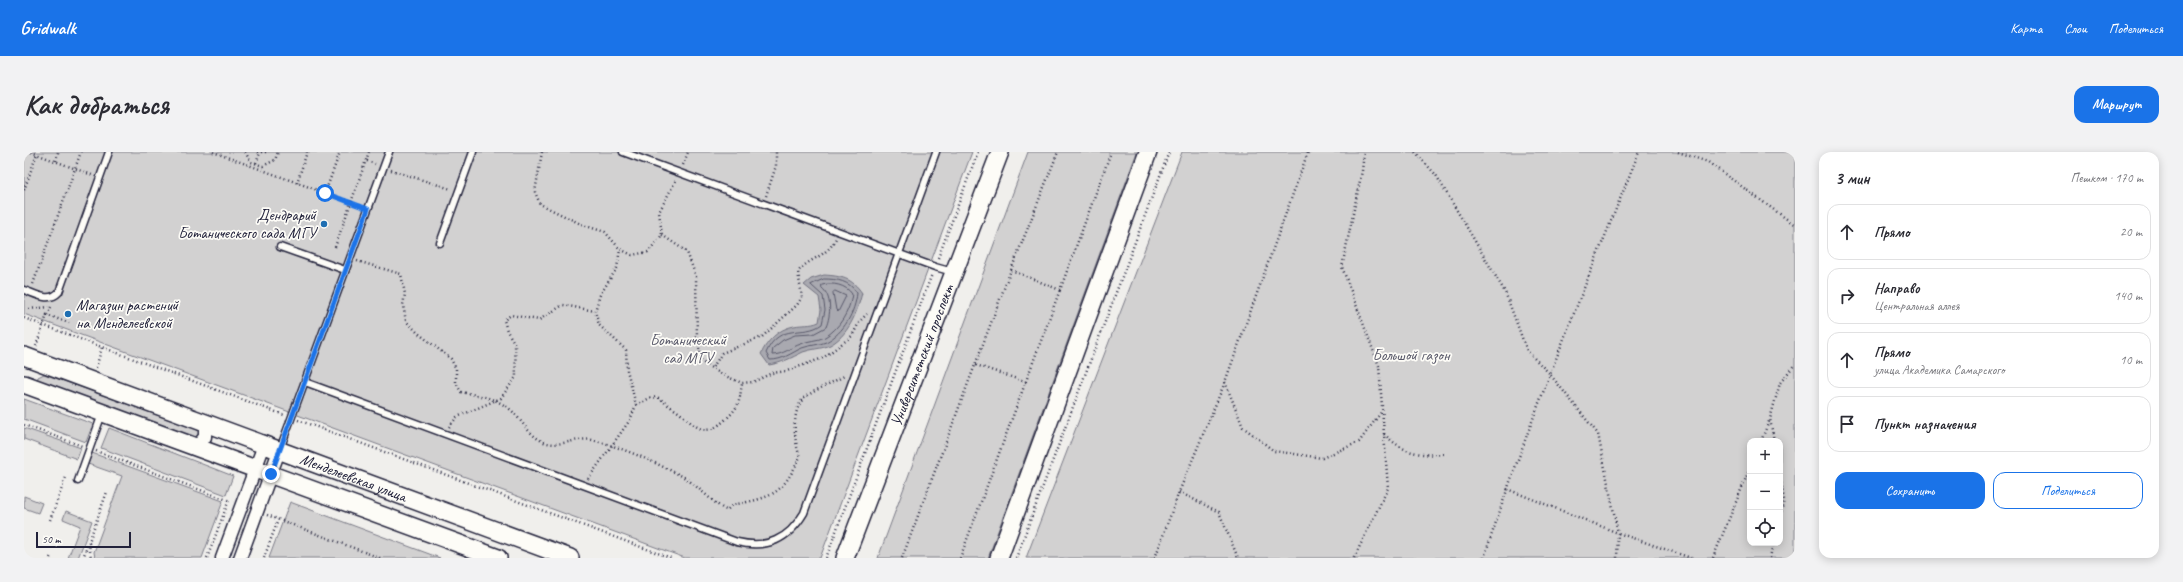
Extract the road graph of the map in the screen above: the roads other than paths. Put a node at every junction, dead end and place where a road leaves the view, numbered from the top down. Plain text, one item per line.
1 (109, 152) edge
2 (389, 152) edge
3 (473, 152) edge
4 (623, 152) edge
5 (936, 152) edge
6 (1000, 152) edge
7 (1148, 152) edge
8 (440, 243) dead end
9 (280, 247) dead end
10 (899, 254) junction
11 (345, 270) junction
12 (955, 272) junction
13 (27, 291) edge
14 (29, 354) edge
15 (305, 382) junction
16 (24, 384) edge
17 (103, 413) junction
18 (198, 420) junction
19 (189, 445) junction
20 (272, 448) junction
21 (263, 472) junction
22 (78, 481) dead end
23 (222, 558) edge
24 (240, 558) edge
25 (498, 558) edge
26 (570, 558) edge
27 (845, 558) edge
28 (999, 558) edge

1 - 13 lane
2 - 11 lane
3 - 8 lane
4 - 10 lane
5 - 10 lane
6 - 12 street, Университетский проспект
7 - 28 street
9 - 11 lane
10 - 12 lane
10 - 15 lane
11 - 15 lane
12 - 27 street, Университетский проспект
14 - 18 street, Менделеевская улица
15 - 20 lane
16 - 17 street, Менделеевская улица
17 - 19 street, Менделеевская улица
17 - 22 lane
18 - 19 street
18 - 20 street, Менделеевская улица
19 - 21 street, Менделеевская улица
20 - 21 street
20 - 26 street, Менделеевская улица
21 - 23 street
21 - 24 street
21 - 25 street, Менделеевская улица

